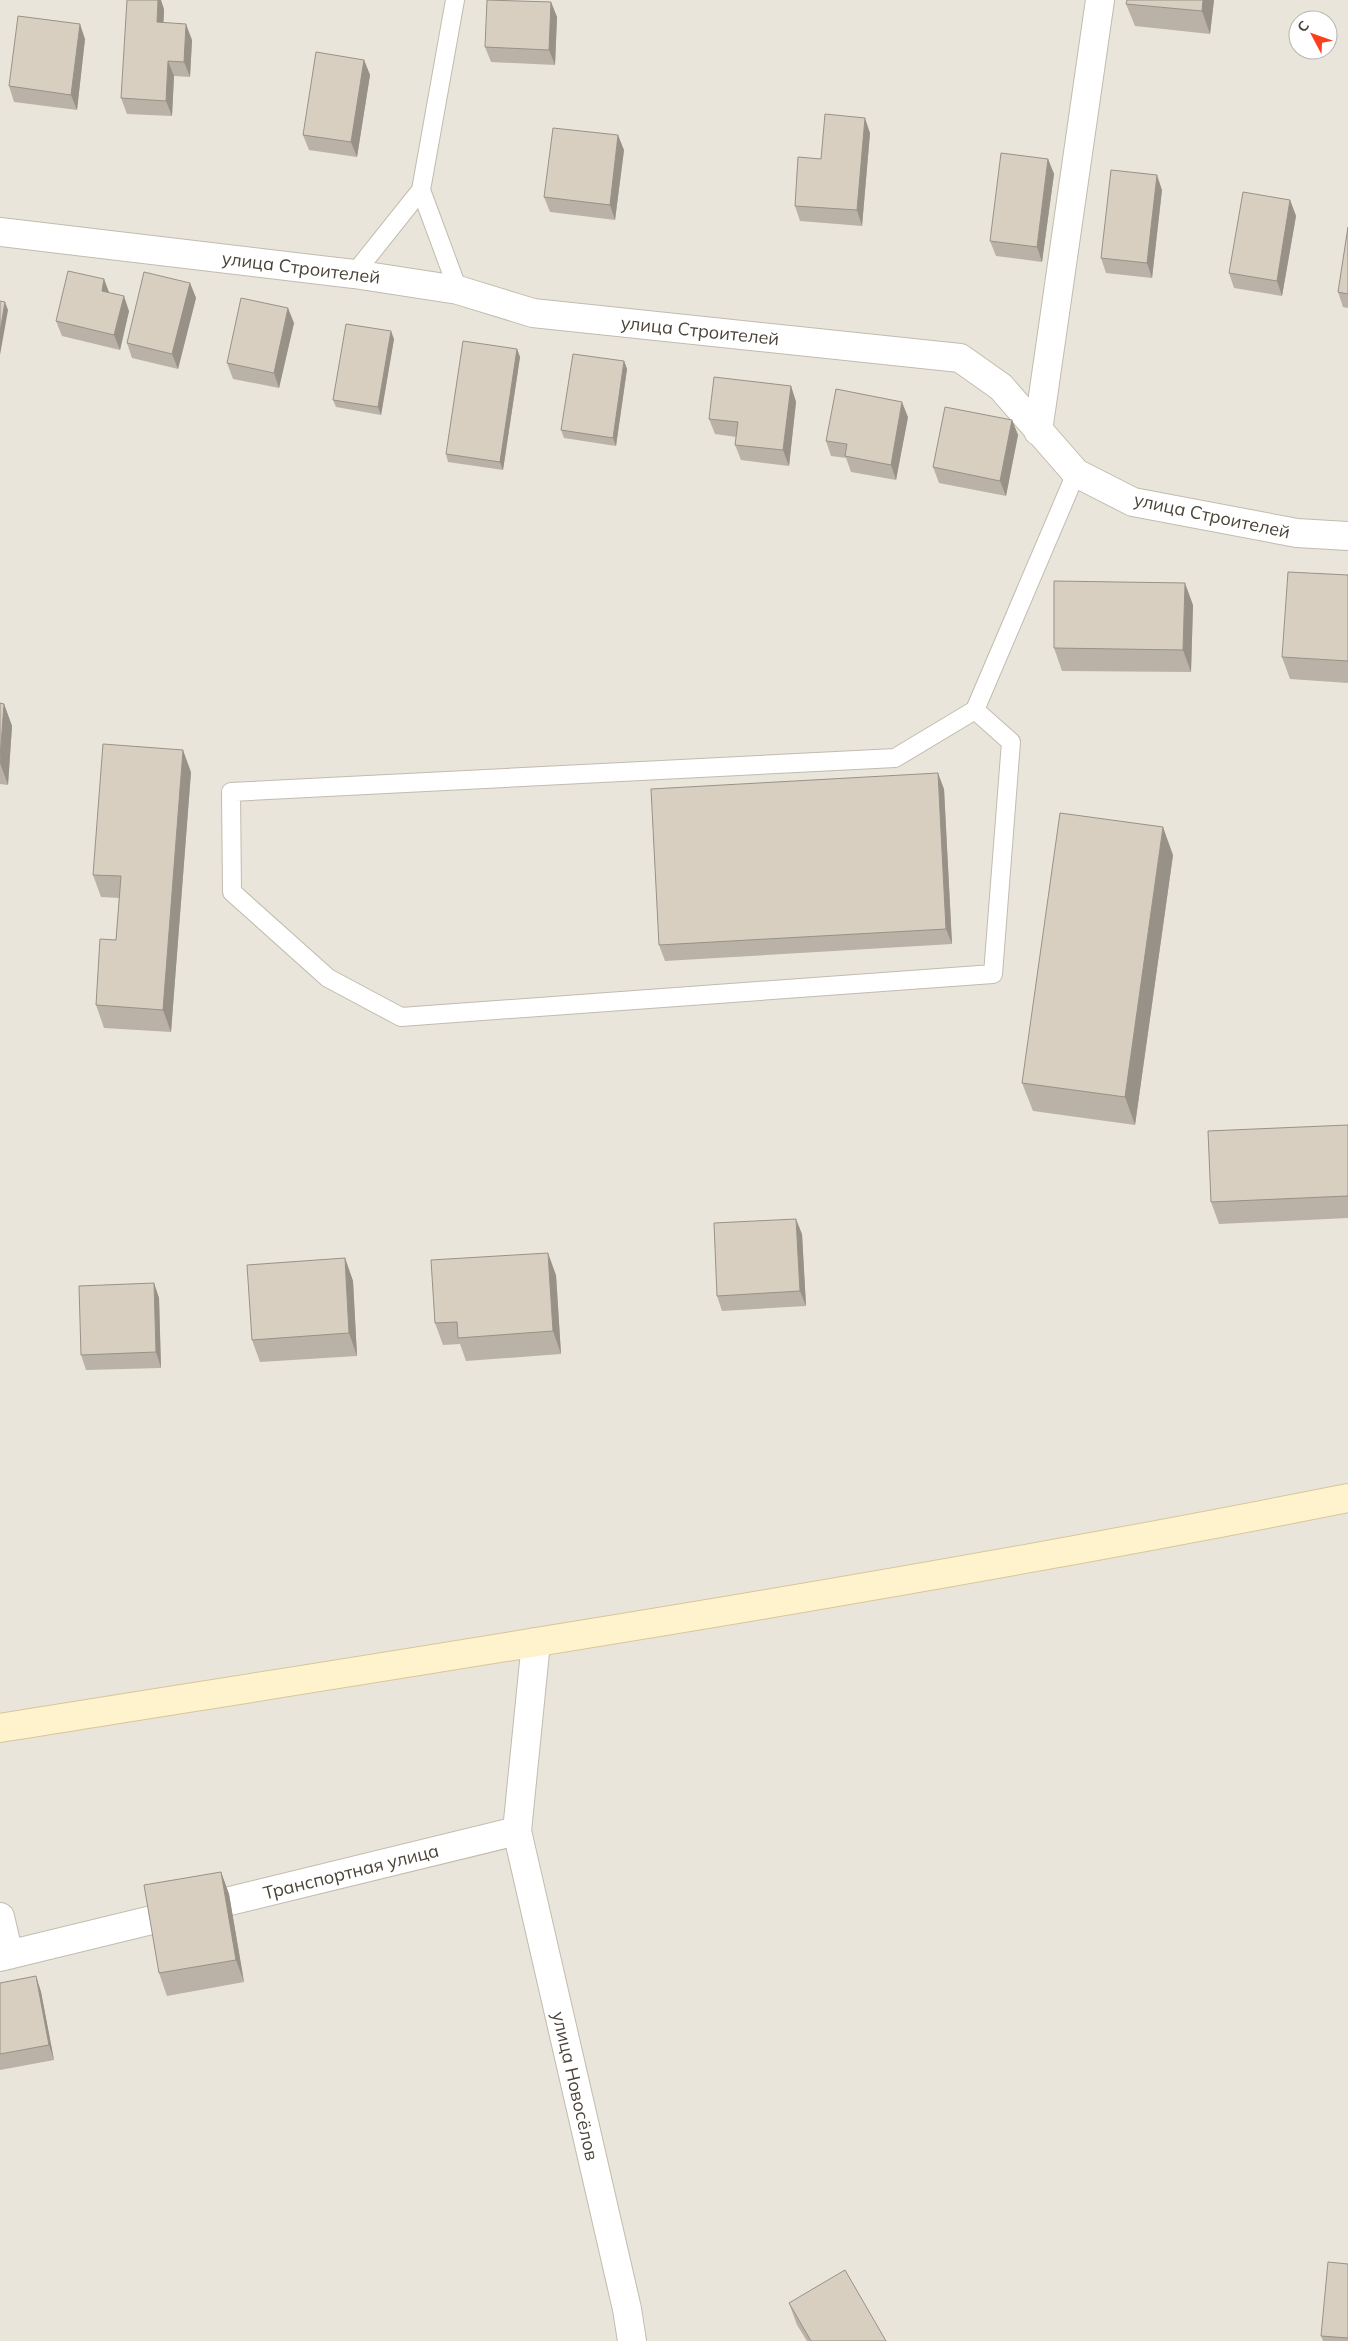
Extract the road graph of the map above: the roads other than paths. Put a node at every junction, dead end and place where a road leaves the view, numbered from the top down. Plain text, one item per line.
1 (455, 0) edge
2 (1100, 0) edge
3 (421, 190) junction
4 (0, 232) edge
5 (354, 274) junction
6 (458, 290) junction
7 (1038, 431) junction
8 (1076, 473) junction
9 (1348, 536) edge
10 (975, 710) junction
11 (1348, 1498) edge
12 (536, 1642) junction
13 (0, 1728) edge
14 (517, 1831) junction
15 (0, 1916) edge
16 (4, 1956) edge
17 (632, 2341) edge

1 - 3 lane
2 - 7 street
3 - 5 lane
3 - 6 lane
4 - 5 street, улица Строителей
5 - 6 street, улица Строителей
6 - 7 street, улица Строителей
7 - 8 street, улица Строителей
8 - 9 street, улица Строителей
8 - 10 lane
10 - 10 lane
11 - 12 street
12 - 13 street
12 - 14 street
14 - 16 street, Транспортная улица
14 - 17 street, улица Новосёлов
15 - 16 street

